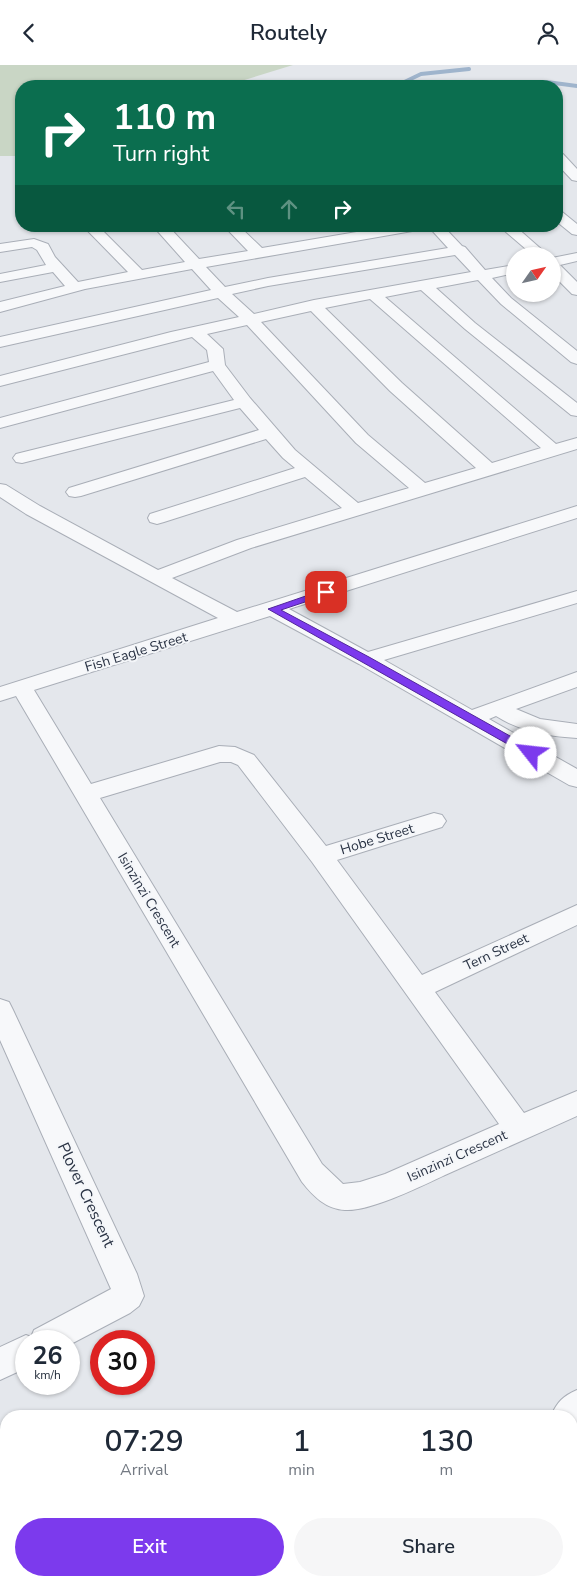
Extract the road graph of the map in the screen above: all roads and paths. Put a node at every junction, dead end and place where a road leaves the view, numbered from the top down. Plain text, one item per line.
1 (563, 162) edge
2 (577, 177) edge
3 (563, 220) edge
4 (577, 231) edge
5 (96, 232) edge
6 (166, 232) edge
7 (237, 232) edge
8 (306, 232) dead end
9 (366, 232) edge
10 (441, 232) edge
11 (513, 232) edge
12 (317, 243) junction
13 (531, 247) edge
14 (0, 248) edge
15 (460, 250) junction
16 (259, 253) junction
17 (577, 257) edge
18 (561, 261) edge
19 (195, 264) junction
20 (56, 267) junction
21 (506, 271) edge
22 (561, 274) edge
23 (138, 275) junction
24 (483, 275) junction
25 (0, 279) edge
26 (425, 285) junction
27 (75, 288) junction
28 (221, 291) junction
29 (577, 291) edge
30 (373, 295) junction
31 (314, 305) junction
32 (0, 307) edge
33 (252, 320) junction
34 (196, 332) junction
35 (0, 342) edge
36 (577, 359) edge
37 (217, 365) junction
38 (0, 381) edge
39 (244, 402) junction
40 (577, 411) edge
41 (0, 423) edge
42 (270, 432) junction
43 (577, 443) edge
44 (553, 450) junction
45 (22, 458) dead end
46 (307, 470) junction
47 (489, 470) junction
48 (0, 489) edge
49 (422, 490) junction
50 (75, 492) dead end
51 (355, 510) junction
52 (577, 512) edge
53 (157, 518) dead end
54 (156, 577) junction
55 (577, 597) edge
56 (273, 609) junction
57 (236, 620) junction
58 (366, 659) junction
59 (577, 679) edge
60 (11, 691) edge
61 (499, 708) junction
62 (470, 718) junction
63 (577, 731) edge
64 (577, 779) edge
65 (86, 794) junction
66 (434, 821) dead end
67 (321, 856) junction
68 (577, 914) edge
69 (416, 989) junction
70 (0, 1010) edge
71 (577, 1103) edge
72 (519, 1129) junction
73 (66, 1330) edge
74 (15, 1356) edge
75 (0, 1364) edge

1 - 2 street
3 - 4 street
5 - 23 street
6 - 19 street
7 - 16 street
8 - 12 street
9 - 12 street
10 - 15 street
11 - 13 street
12 - 16 street
14 - 20 street
15 - 24 street
15 - 28 street
16 - 19 street
17 - 18 street
19 - 23 street
19 - 28 street
20 - 25 street
20 - 27 street
21 - 24 street
22 - 29 street
23 - 27 street
24 - 26 street
24 - 36 street
26 - 30 street
26 - 40 street
27 - 32 street
28 - 33 street
28 - 35 street
30 - 31 street
30 - 44 street
31 - 33 street
31 - 47 street
33 - 34 street
33 - 49 street
34 - 37 street
34 - 38 street
37 - 39 street
37 - 41 street
39 - 42 street
39 - 45 street
42 - 46 street
42 - 50 street
43 - 44 street
44 - 47 street
46 - 51 street
46 - 53 street
47 - 49 street
48 - 54 street
49 - 51 street
51 - 54 street
52 - 56 street, Fish Eagle Street
54 - 57 street
55 - 58 street
56 - 57 street, Fish Eagle Street
56 - 58 street
57 - 60 street, Fish Eagle Street
58 - 62 street
59 - 61 street
60 - 65 street, Isinzinzi Crescent
61 - 62 street
61 - 63 street
62 - 64 street
65 - 67 street, Isinzinzi Crescent
65 - 72 street, Isinzinzi Crescent
66 - 67 street, Hobe Street
67 - 69 street, Isinzinzi Crescent
68 - 69 street, Tern Street
69 - 72 street, Isinzinzi Crescent
70 - 73 street, Plover Crescent
71 - 72 street
74 - 75 street

